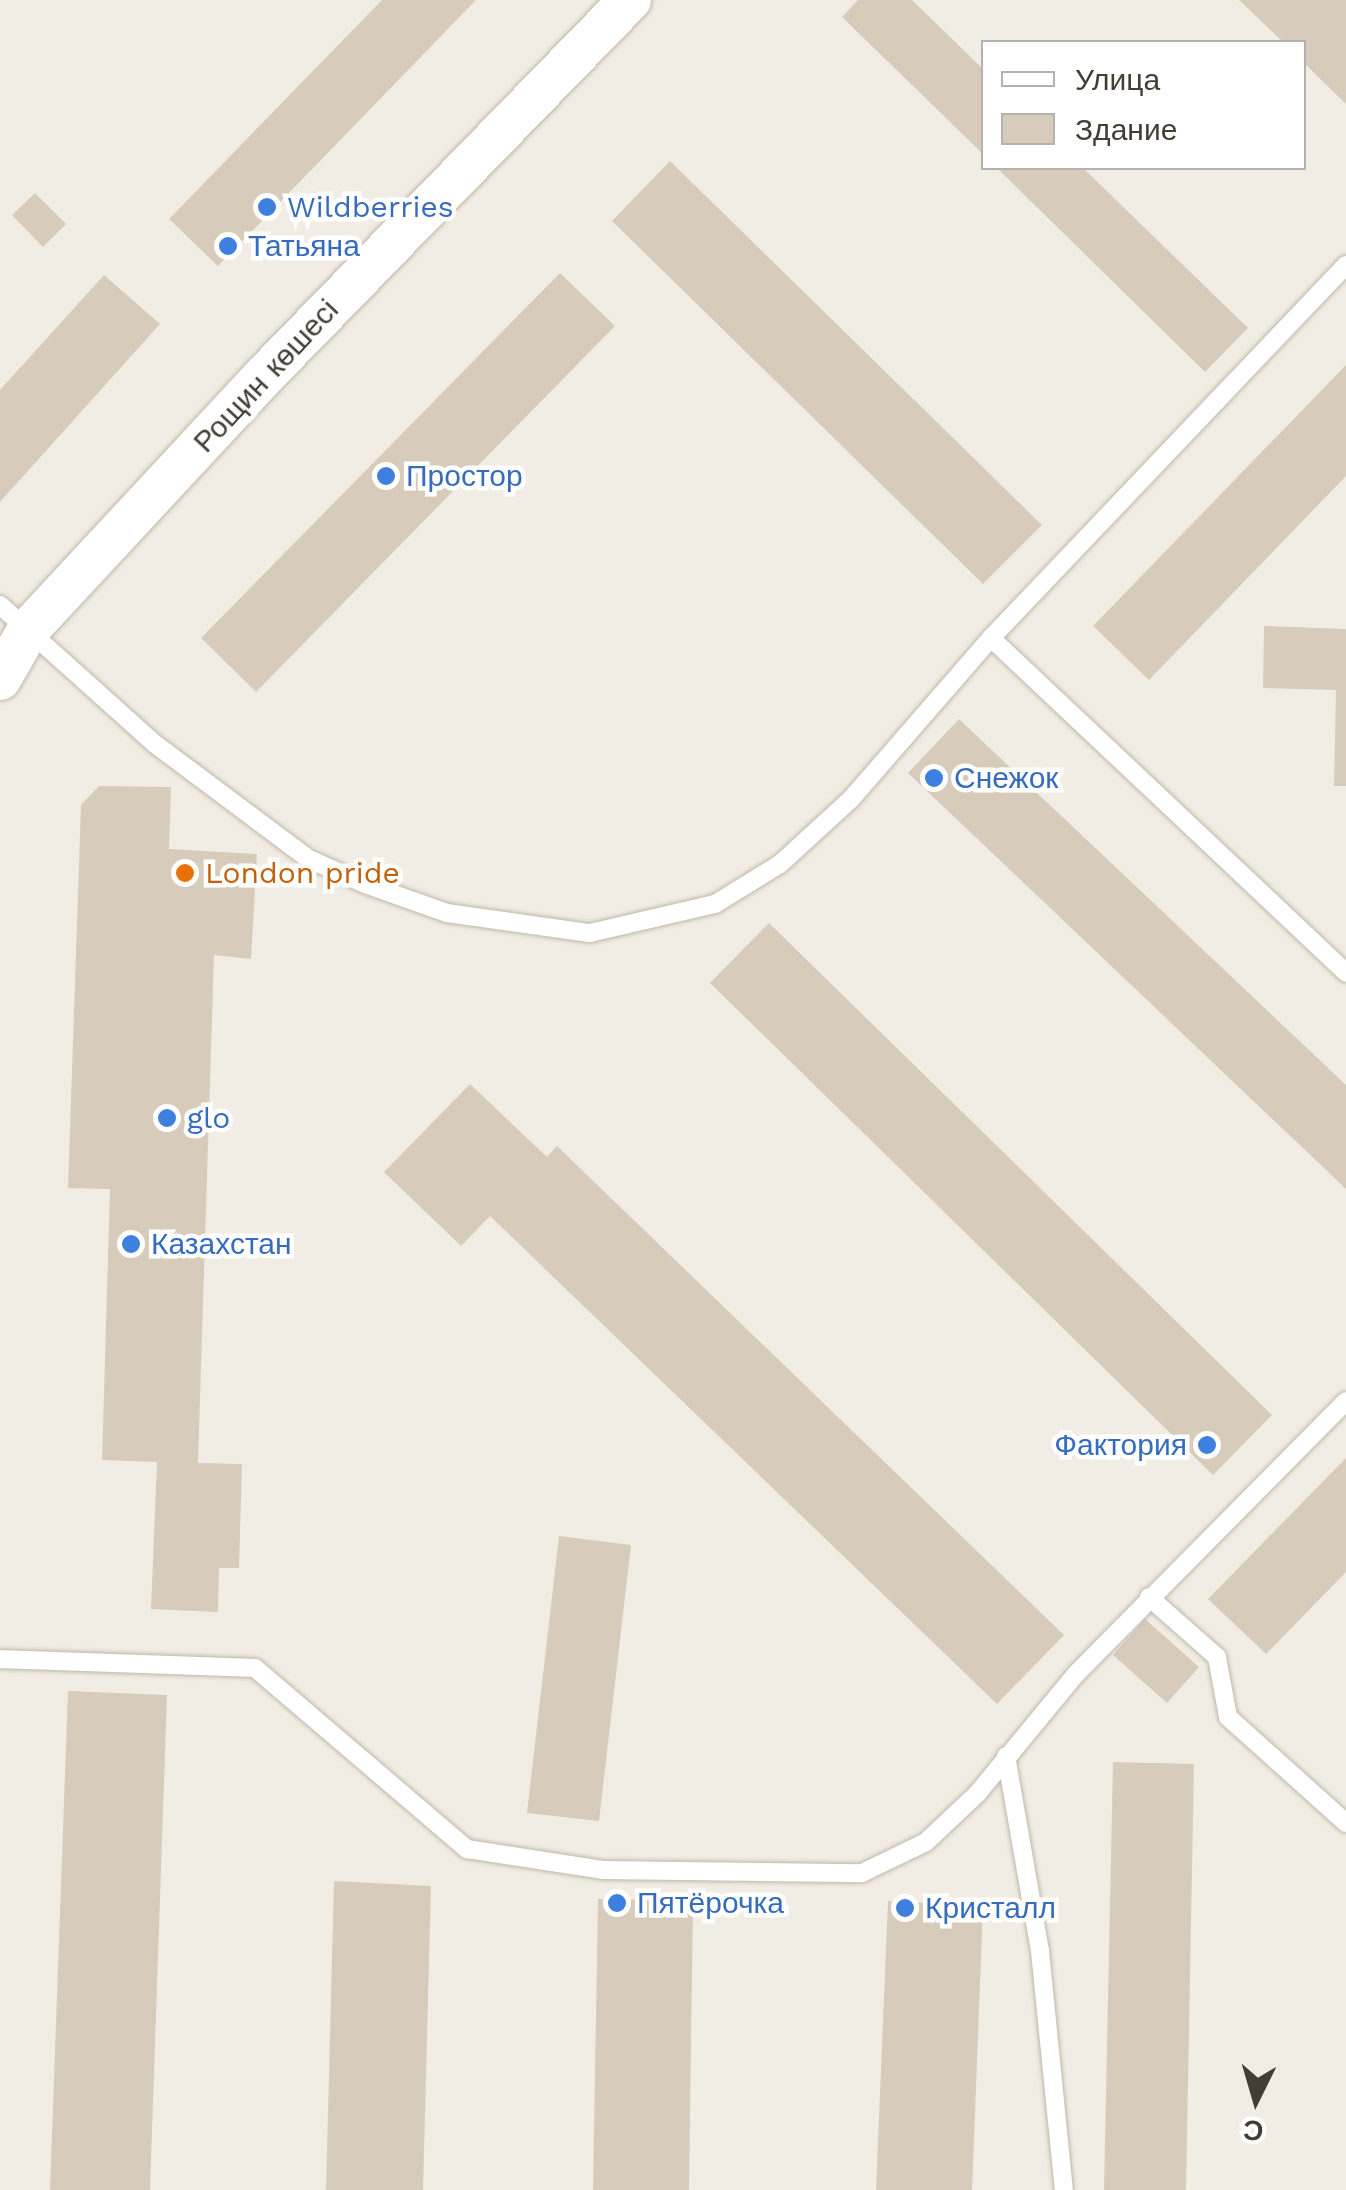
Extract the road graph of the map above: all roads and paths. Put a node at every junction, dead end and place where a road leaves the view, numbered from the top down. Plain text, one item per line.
1 (630, 0) edge
2 (1346, 266) edge
3 (15, 617) edge
4 (990, 638) junction
5 (0, 679) edge
6 (1346, 972) edge
7 (1346, 1401) edge
8 (1149, 1597) junction
9 (0, 1659) edge
10 (1006, 1756) junction
11 (1346, 1823) edge
12 (1064, 2190) edge

1 - 3 street, Рощин көшесі
2 - 4 lane
3 - 4 lane
3 - 5 street, Рощин көшесі
4 - 6 lane
7 - 8 lane
8 - 10 lane
8 - 11 lane
9 - 10 lane
10 - 12 lane

